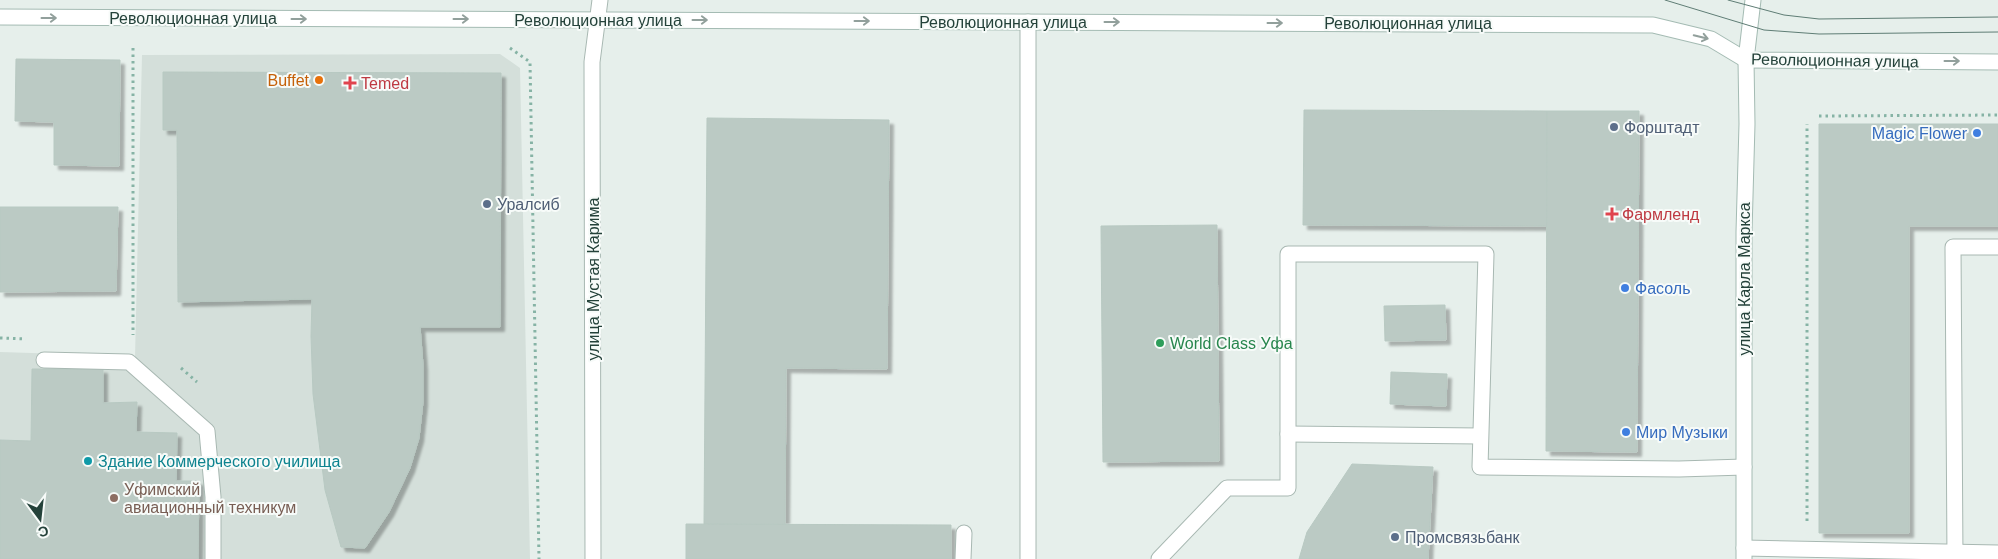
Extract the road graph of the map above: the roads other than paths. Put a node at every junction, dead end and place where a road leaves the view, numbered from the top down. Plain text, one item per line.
1 (600, 0) edge
2 (1753, 0) edge
3 (0, 17) edge
4 (598, 20) junction
5 (1028, 22) junction
6 (1746, 60) junction
7 (1998, 62) edge
8 (1998, 247) edge
9 (44, 360) dead end
10 (1288, 434) junction
11 (1480, 436) junction
12 (1744, 467) junction
13 (964, 533) dead end
14 (1998, 553) edge
15 (1744, 554) edge
16 (1955, 555) edge
17 (213, 559) edge
18 (594, 559) edge
19 (964, 559) edge
20 (1028, 559) edge
21 (1159, 559) edge

1 - 4 street, улица Мустая Карима
2 - 6 street, улица Карла Маркса
3 -> 4 street, Революционная улица
4 -> 5 street, Революционная улица
4 - 18 street, улица Мустая Карима
5 -> 6 street, Революционная улица
5 - 20 street
6 -> 7 street, Революционная улица
6 - 12 street, улица Карла Маркса
8 - 16 street
9 - 17 street
10 - 11 street
10 - 11 street
10 - 21 street
11 - 12 street
12 - 15 street, улица Карла Маркса
13 - 19 street
14 - 16 street
15 - 16 street

